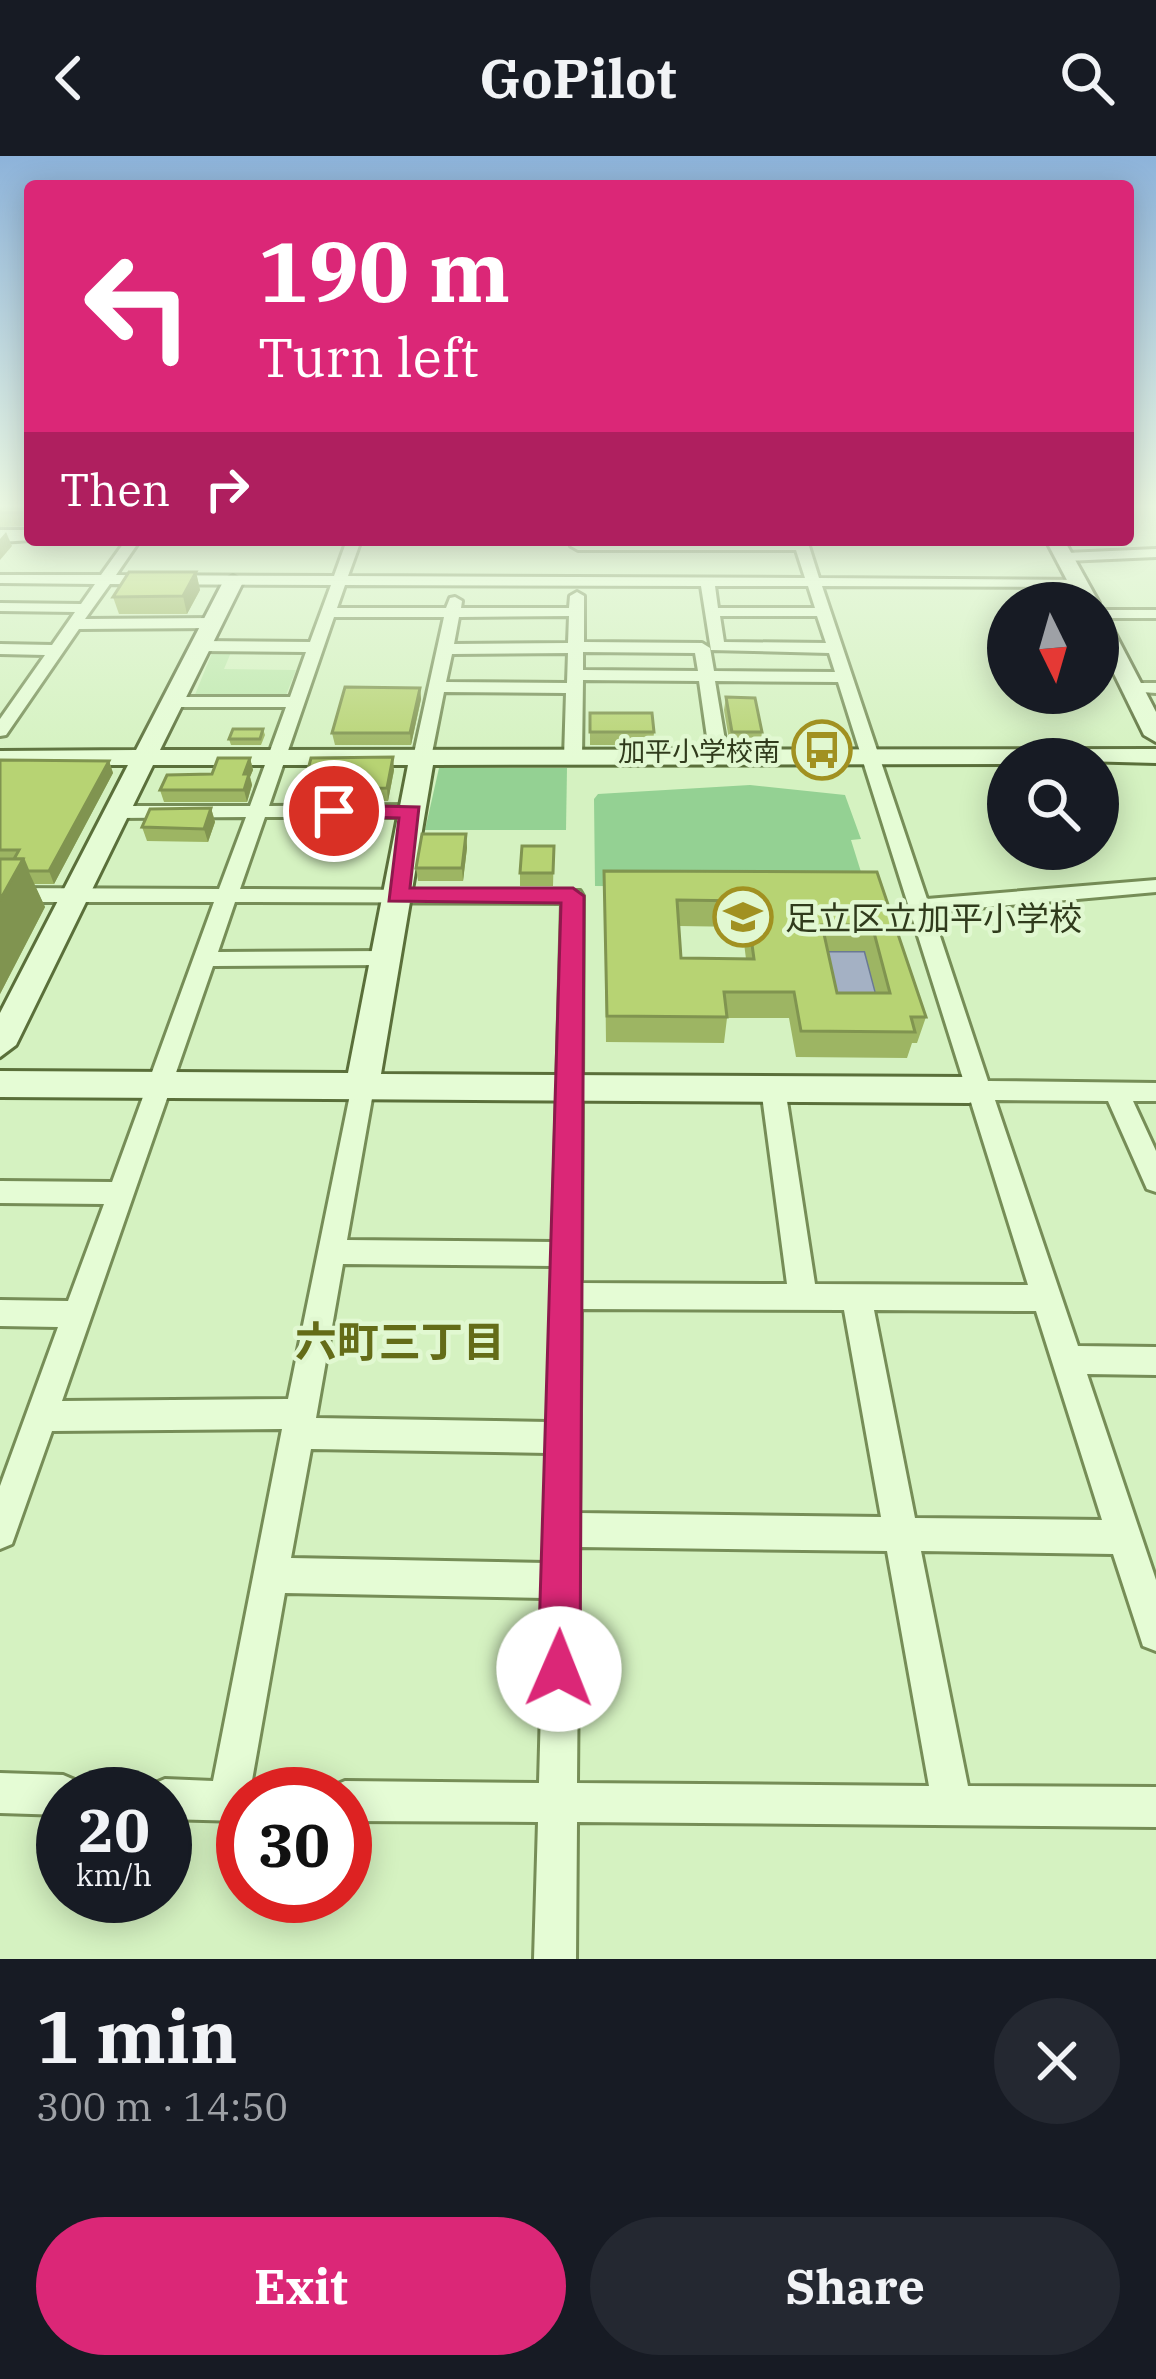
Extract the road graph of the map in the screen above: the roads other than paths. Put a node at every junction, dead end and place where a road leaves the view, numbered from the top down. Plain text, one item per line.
1 (96, 592) edge
2 (228, 592) edge
3 (336, 592) edge
4 (456, 592) edge
5 (578, 592) edge
6 (709, 592) edge
7 (817, 592) edge
8 (0, 608) edge
9 (85, 608) junction
10 (452, 612) junction
11 (577, 612) junction
12 (712, 612) junction
13 (823, 612) junction
14 (328, 613) junction
15 (1156, 614) edge
16 (1119, 616) edge
17 (74, 623) junction
18 (207, 634) junction
19 (316, 647) junction
20 (576, 648) junction
21 (710, 648) junction
22 (835, 648) junction
23 (0, 649) edge
24 (445, 649) junction
25 (1119, 649) edge
26 (56, 650) junction
27 (707, 676) junction
28 (844, 677) junction
29 (575, 681) junction
30 (436, 687) junction
31 (1144, 688) edge
32 (173, 702) junction
33 (297, 702) junction
34 (0, 730) edge
35 (1156, 735) edge
36 (1156, 755) edge
37 (870, 757) junction
38 (0, 758) edge
39 (144, 758) junction
40 (276, 758) junction
41 (422, 758) junction
42 (573, 758) junction
43 (719, 758) junction
44 (257, 811) junction
45 (411, 811) junction
46 (118, 812) junction
47 (1156, 886) edge
48 (0, 895) edge
49 (78, 895) junction
50 (227, 896) junction
51 (397, 896) junction
52 (916, 907) junction
53 (204, 958) junction
54 (385, 958) junction
55 (0, 1045) edge
56 (0, 1084) edge
57 (158, 1084) junction
58 (362, 1087) junction
59 (568, 1088) junction
60 (773, 1088) junction
61 (974, 1091) junction
62 (1117, 1092) junction
63 (1156, 1092) edge
64 (1156, 1181) edge
65 (0, 1192) edge
66 (121, 1193) junction
67 (331, 1252) junction
68 (566, 1254) junction
69 (565, 1296) junction
70 (803, 1298) junction
71 (1047, 1298) junction
72 (857, 1299) junction
73 (0, 1313) edge
74 (77, 1314) junction
75 (1068, 1360) junction
76 (1156, 1361) edge
77 (41, 1416) junction
78 (299, 1424) junction
79 (563, 1438) junction
80 (10, 1474) edge
81 (561, 1530) junction
82 (0, 1532) edge
83 (900, 1534) junction
84 (1126, 1537) junction
85 (269, 1575) junction
86 (560, 1581) junction
87 (1156, 1633) edge
88 (241, 1767) edge
89 (0, 1793) edge
90 (36, 1795) edge
91 (372, 1801) edge
92 (558, 1802) junction
93 (952, 1805) junction
94 (1156, 1807) edge
95 (555, 1959) edge

1 - 9 street
2 - 18 street
3 - 14 street
4 - 10 street
5 - 11 street
6 - 12 street
7 - 13 street
8 - 9 street
9 - 17 street
10 - 11 street
10 - 14 street
10 - 24 street
11 - 20 street
12 - 13 street
12 - 21 street
13 - 22 street
14 - 19 street
15 - 16 street
17 - 18 street
17 - 26 street
18 - 19 street
18 - 32 street
19 - 33 street
20 - 21 street
20 - 24 street
20 - 29 street
21 - 22 street
21 - 27 street
22 - 28 street
23 - 26 street
24 - 30 street
25 - 31 street
26 - 34 street
27 - 28 street
27 - 29 street
27 - 43 street
28 - 37 street
29 - 30 street
29 - 42 street
30 - 41 street
31 - 35 street
32 - 33 street
32 - 39 street
33 - 40 street
36 - 37 street
37 - 43 street
37 - 52 street
38 - 39 street
39 - 40 street
39 - 46 street
40 - 41 street
40 - 44 street
41 - 42 street
41 - 45 street
42 - 43 street
44 - 45 street
44 - 46 street
44 - 50 street
45 - 51 street
46 - 49 street
47 - 52 street
48 - 49 street
49 - 50 street
49 - 55 street
50 - 51 street
50 - 53 street
51 - 54 street
51 - 59 street
52 - 61 street
53 - 54 street
53 - 57 street
54 - 58 street
56 - 57 street
57 - 58 street
57 - 66 street
58 - 59 street
58 - 67 street
59 - 60 street
59 - 68 street
60 - 61 street
60 - 70 street
61 - 62 street
61 - 71 street
62 - 63 street
62 - 64 street
65 - 66 street
66 - 74 street
67 - 68 street
67 - 78 street
68 - 69 street
69 - 70 street
69 - 79 street
70 - 72 street
71 - 72 street
71 - 75 street
72 - 83 street
73 - 74 street
74 - 77 street
75 - 76 street
75 - 84 street
77 - 78 street
77 - 80 street
78 - 79 street
78 - 85 street
79 - 81 street
80 - 82 street
81 - 83 street
81 - 86 street
83 - 84 street
83 - 93 street
84 - 87 street
85 - 86 street
85 - 88 street
86 - 92 street
89 - 90 street
91 - 92 street
92 - 93 street
92 - 95 street
93 - 94 street

